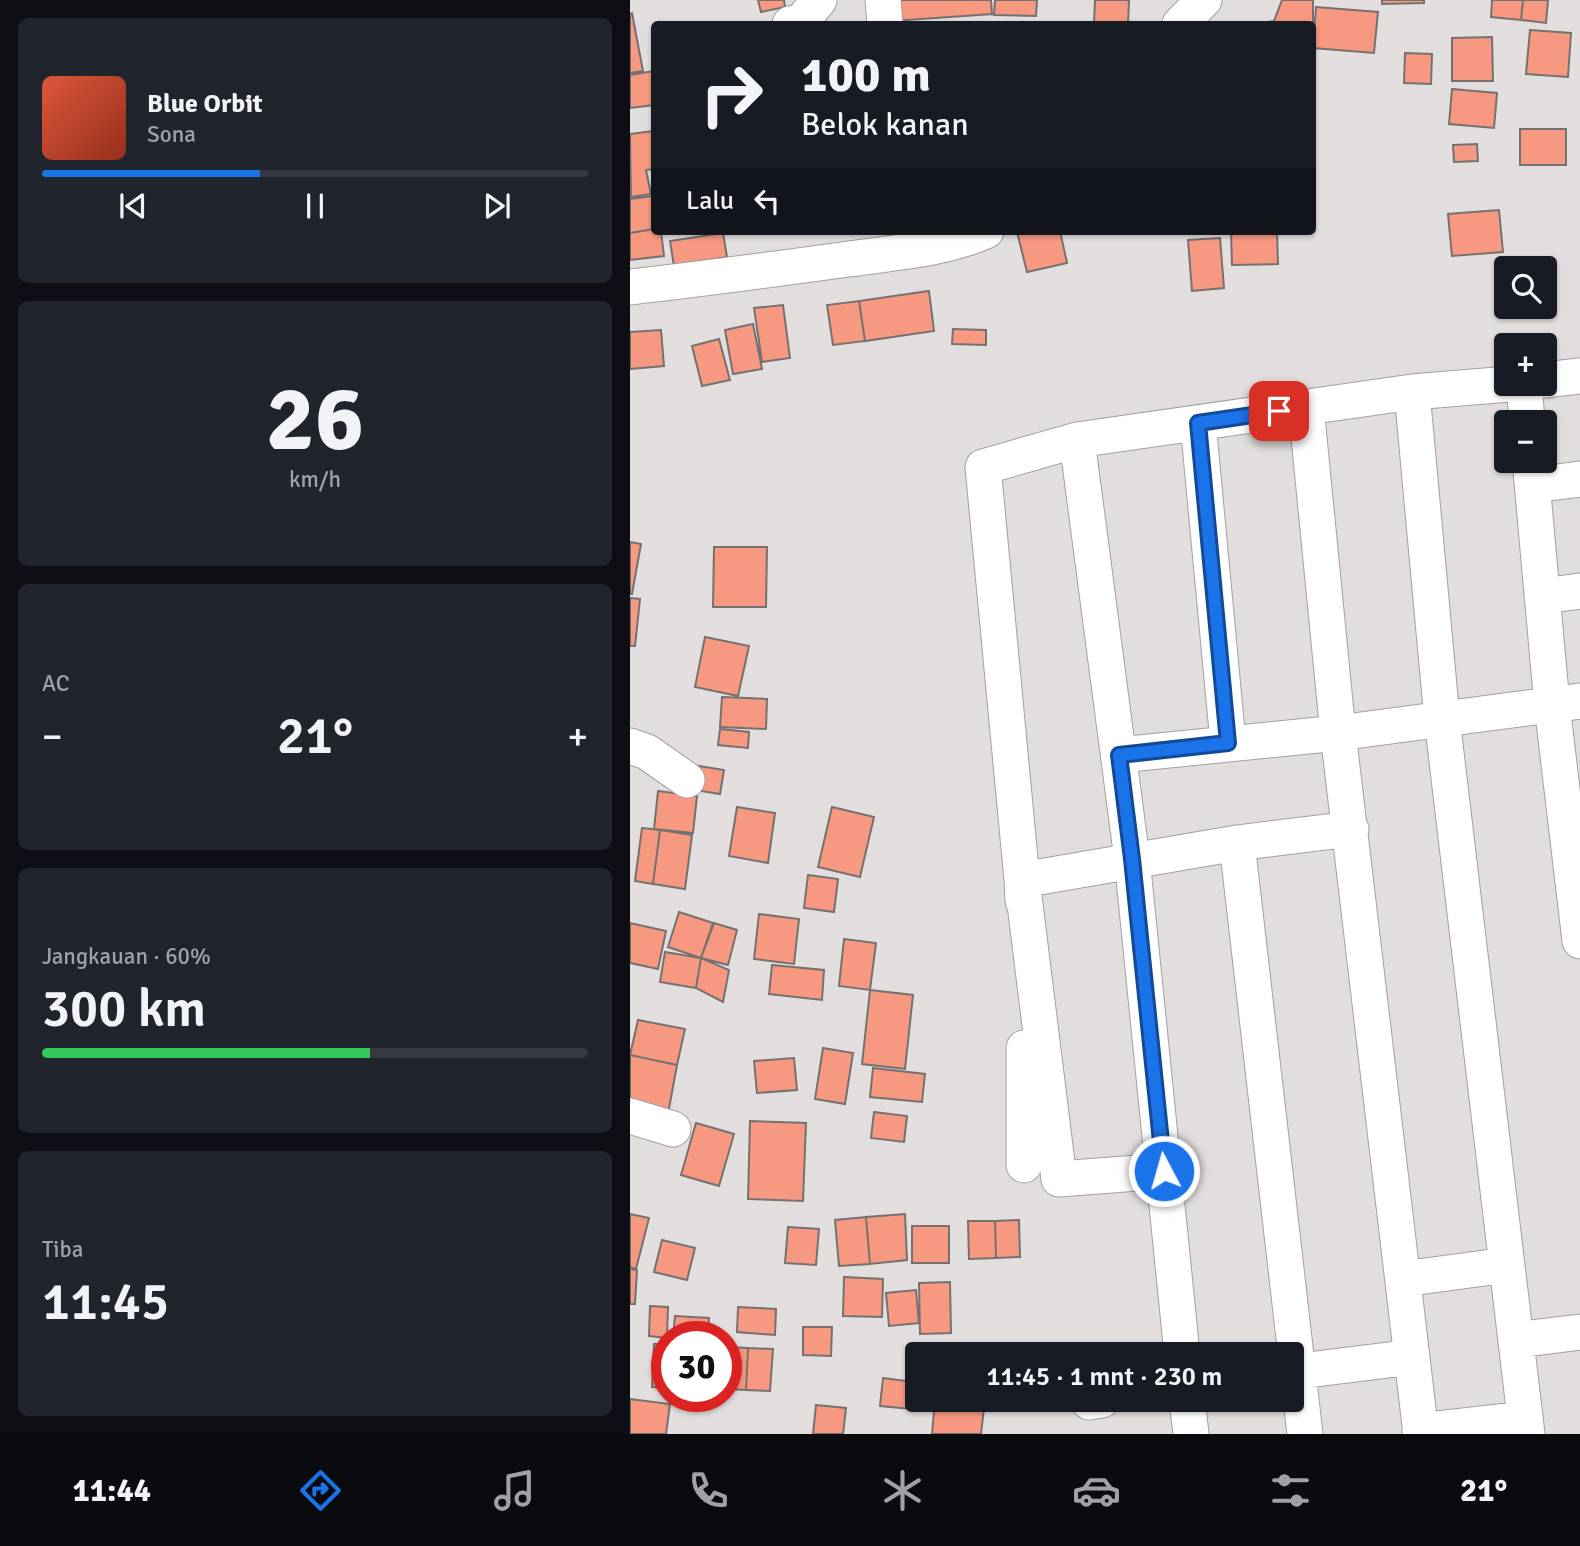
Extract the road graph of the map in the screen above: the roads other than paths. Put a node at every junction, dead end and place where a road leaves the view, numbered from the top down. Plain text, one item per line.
1 (819, 0) edge
2 (883, 0) edge
3 (1204, 0) edge
4 (802, 21) edge
5 (885, 21) edge
6 (1184, 21) edge
7 (973, 235) edge
8 (630, 287) edge
9 (1580, 376) edge
10 (1557, 379) edge
11 (1494, 385) edge
12 (1412, 392) junction
13 (1307, 407) junction
14 (1198, 423) junction
15 (1077, 440) junction
16 (1532, 473) edge
17 (1580, 478) edge
18 (1580, 591) edge
19 (1542, 596) junction
20 (1566, 703) edge
21 (1442, 719) junction
22 (1338, 733) junction
23 (1228, 743) junction
24 (630, 746) edge
25 (1119, 755) junction
26 (687, 780) dead end
27 (1351, 829) junction
28 (1237, 843) junction
29 (1132, 859) junction
30 (1022, 880) junction
31 (1580, 941) edge
32 (630, 1116) edge
33 (673, 1129) dead end
34 (1024, 1165) dead end
35 (1164, 1171) junction
36 (1507, 1265) junction
37 (1403, 1279) junction
38 (1580, 1332) edge
39 (1516, 1340) junction
40 (1181, 1342) edge
41 (1292, 1342) edge
42 (1412, 1357) junction
43 (1304, 1371) edge
44 (1188, 1412) edge
45 (1302, 1412) edge
46 (1526, 1426) edge
47 (1421, 1432) edge
48 (1191, 1434) edge
49 (1306, 1434) edge

1 - 4 street
2 - 5 street
3 - 6 street
7 - 8 street
9 - 10 street
11 - 12 street
12 - 13 street
12 - 21 street
13 - 14 street
13 - 22 street
14 - 15 street
14 - 23 street
15 - 25 street
15 - 30 street
16 - 17 street
16 - 19 street
18 - 19 street
19 - 20 street
20 - 21 street
20 - 31 street
21 - 22 street
21 - 36 street
22 - 23 street
22 - 27 street
23 - 25 street
24 - 26 street
25 - 29 street
27 - 28 street
27 - 37 street
28 - 29 street
28 - 41 street
29 - 30 street
29 - 35 street
30 - 34 street
30 - 35 street
32 - 33 street
35 - 40 street
36 - 37 street
36 - 39 street
37 - 42 street
38 - 39 street
39 - 46 street
42 - 43 street
42 - 47 street
44 - 48 street
45 - 49 street
46 - 47 street

